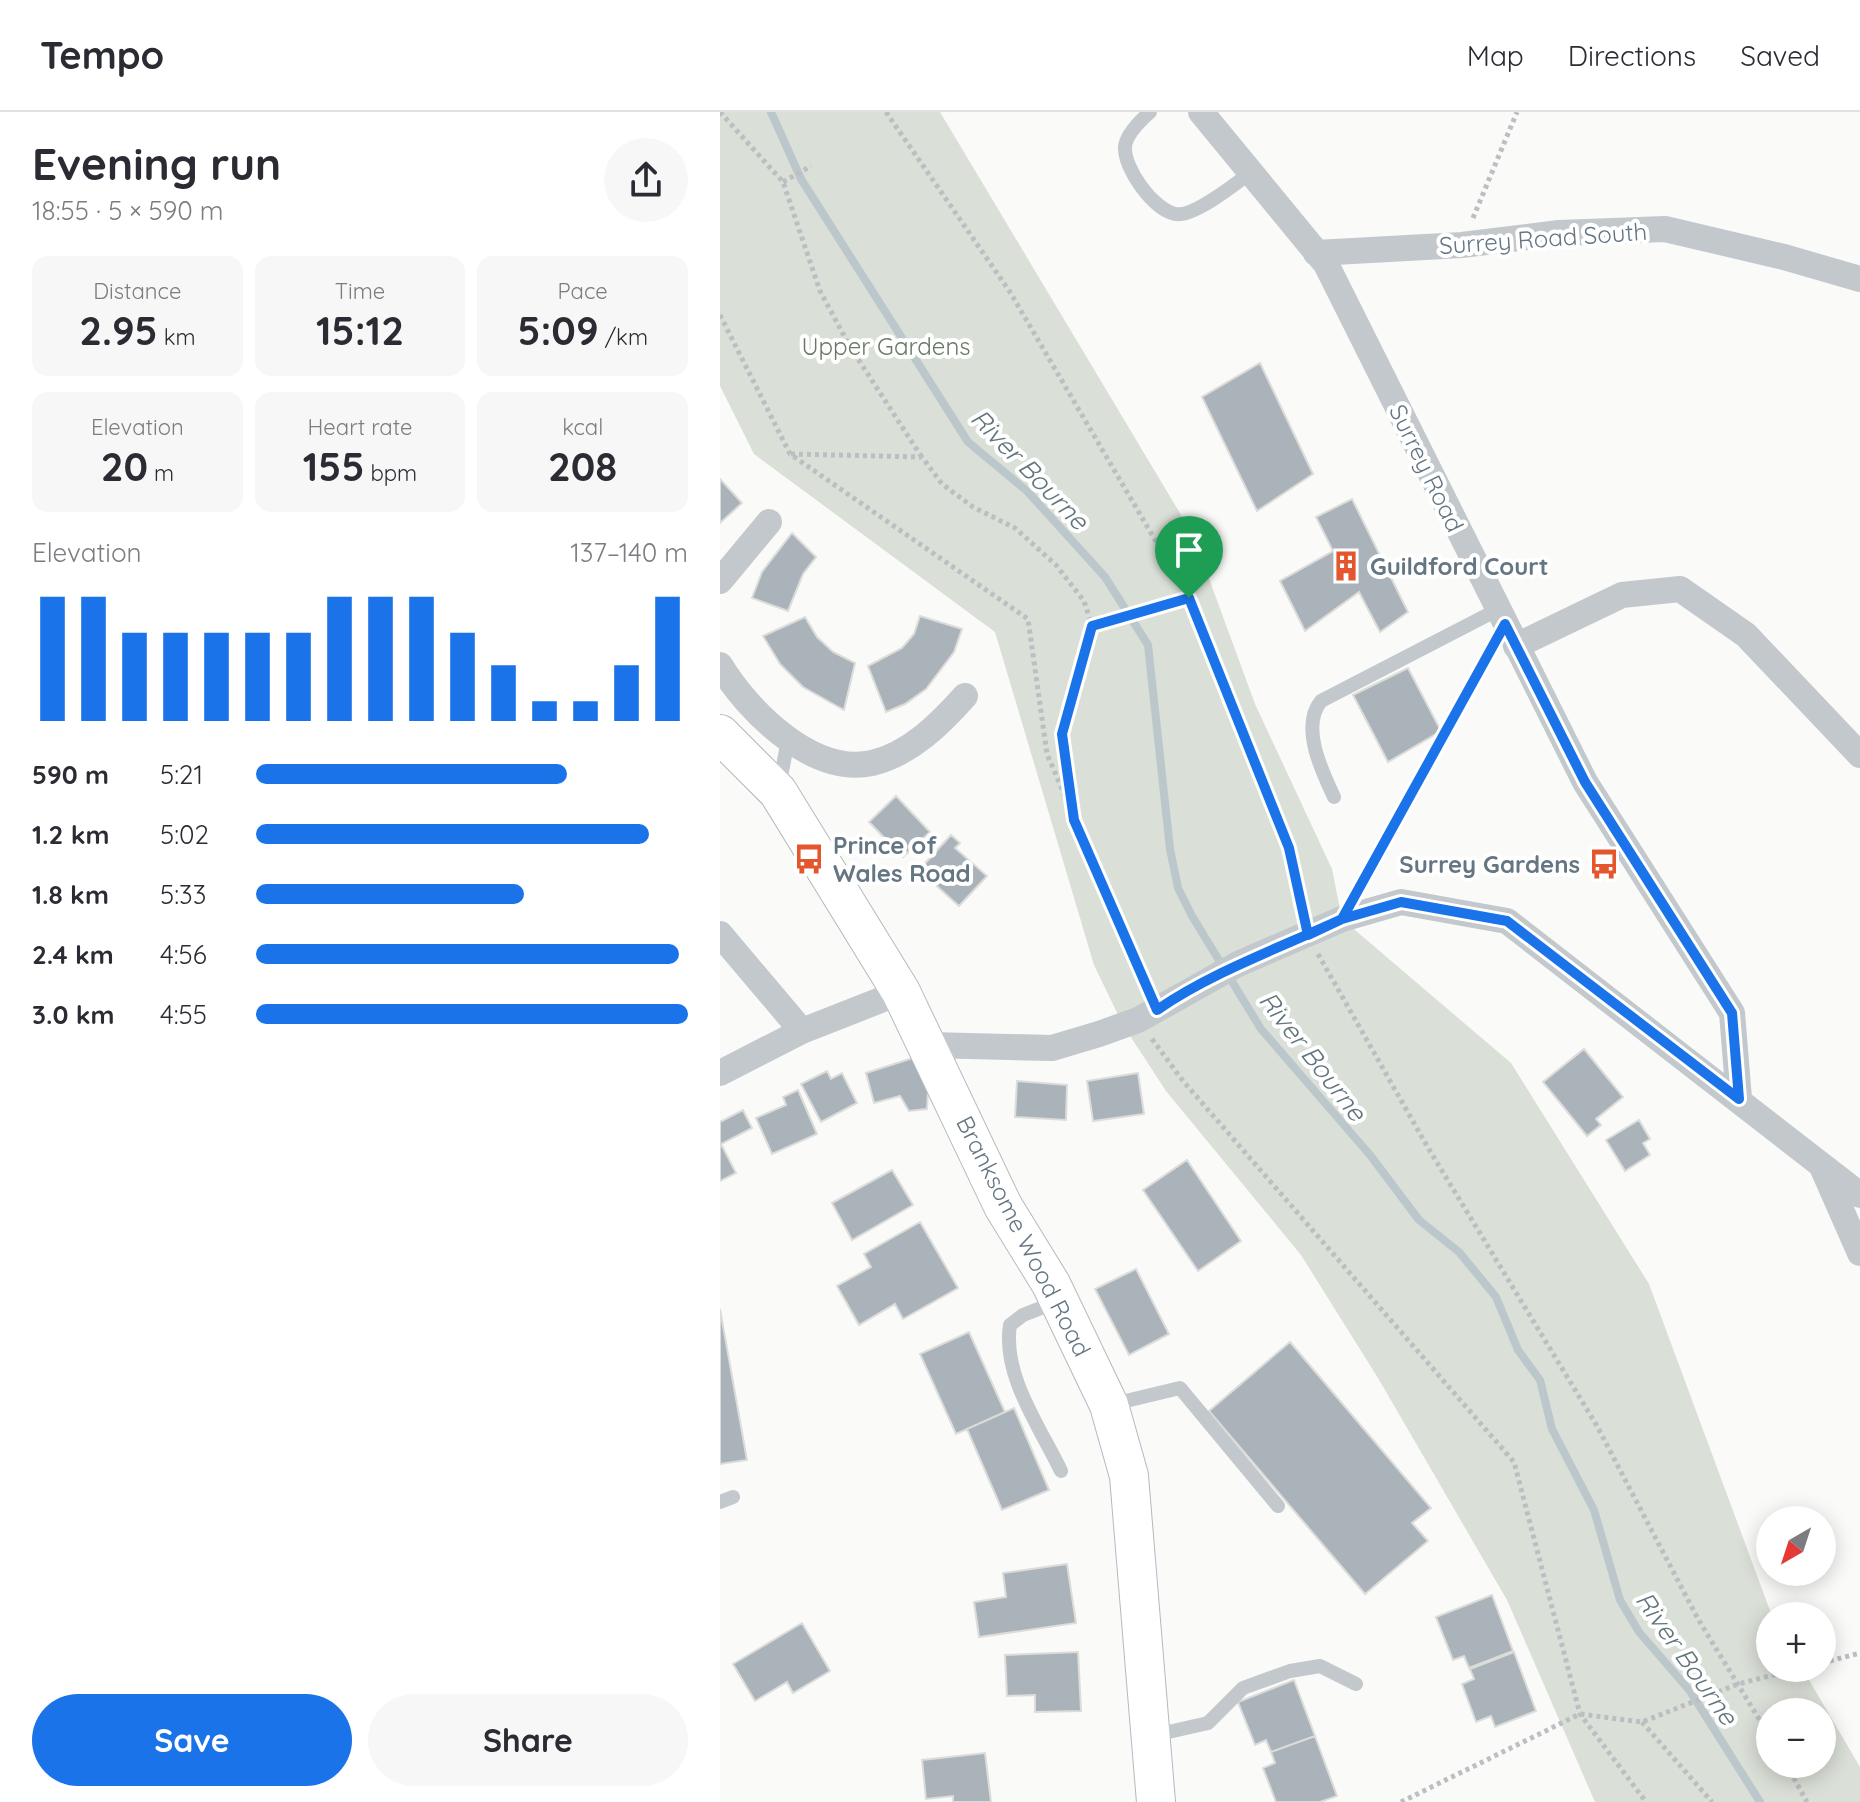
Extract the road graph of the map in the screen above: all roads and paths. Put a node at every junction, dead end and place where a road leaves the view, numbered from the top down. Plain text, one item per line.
1 (720, 112) edge
2 (886, 112) edge
3 (1150, 112) edge
4 (1201, 112) edge
5 (1517, 112) edge
6 (811, 166) dead end
7 (1250, 173) junction
8 (786, 181) junction
9 (1462, 245) junction
10 (1316, 253) junction
11 (1860, 279) edge
12 (720, 315) edge
13 (790, 454) junction
14 (922, 457) junction
15 (769, 522) dead end
16 (720, 581) edge
17 (1189, 598) junction
18 (1092, 626) junction
19 (1506, 627) junction
20 (720, 666) edge
21 (965, 696) dead end
22 (720, 734) edge
23 (788, 740) junction
24 (1860, 755) edge
25 (778, 792) junction
26 (1334, 797) dead end
27 (1074, 820) junction
28 (1342, 919) junction
29 (720, 934) edge
30 (1308, 935) junction
31 (901, 992) junction
32 (1148, 1015) junction
33 (802, 1031) junction
34 (929, 1045) junction
35 (720, 1073) edge
36 (1739, 1099) junction
37 (1820, 1164) junction
38 (1860, 1195) edge
39 (1860, 1253) edge
40 (1059, 1301) junction
41 (1109, 1405) junction
42 (1061, 1471) dead end
43 (1278, 1506) dead end
44 (1860, 1653) edge
45 (1836, 1659) edge
46 (1756, 1679) edge
47 (1356, 1684) dead end
48 (1738, 1684) junction
49 (1580, 1714) junction
50 (1756, 1714) edge
51 (1642, 1722) junction
52 (1151, 1736) junction
53 (1794, 1778) edge
54 (1156, 1802) edge
55 (1401, 1802) edge
56 (1646, 1802) edge
57 (1712, 1802) edge
58 (1807, 1802) edge

1 - 8 path
2 - 17 path
3 - 7 lane
4 - 7 street, Surrey Road
5 - 9 path
6 - 8 path
7 - 10 street, Surrey Road
8 - 14 path
9 - 10 street, Surrey Road South
9 - 11 street, Surrey Road South
10 - 19 street, Surrey Road
12 - 13 path
13 - 14 path
13 - 27 path
14 - 18 path
15 - 16 street
17 - 18 path
17 - 30 path
18 - 27 path
19 - 24 street
19 - 26 lane
19 - 28 path
19 - 36 street, Surrey Road
20 - 23 street
21 - 23 street
22 - 25 street, Branksome Wood Road
23 - 25 lane
25 - 31 street, Branksome Wood Road
27 - 32 path
28 - 30 street
28 - 36 street
29 - 33 street
30 - 32 street
30 - 48 path
31 - 33 street
31 - 34 street, Branksome Wood Road
32 - 34 street
32 - 49 path
33 - 35 street
34 - 40 street, Branksome Wood Road
36 - 37 street
37 - 38 street
37 - 39 street
40 - 41 street, Branksome Wood Road
40 - 42 lane
41 - 43 lane
41 - 52 street, Branksome Wood Road
44 - 45 path
46 - 48 path
47 - 52 lane
48 - 50 path
48 - 51 path
49 - 51 path
49 - 55 path
49 - 56 path
51 - 57 path
52 - 54 street, Branksome Wood Road
53 - 58 path

